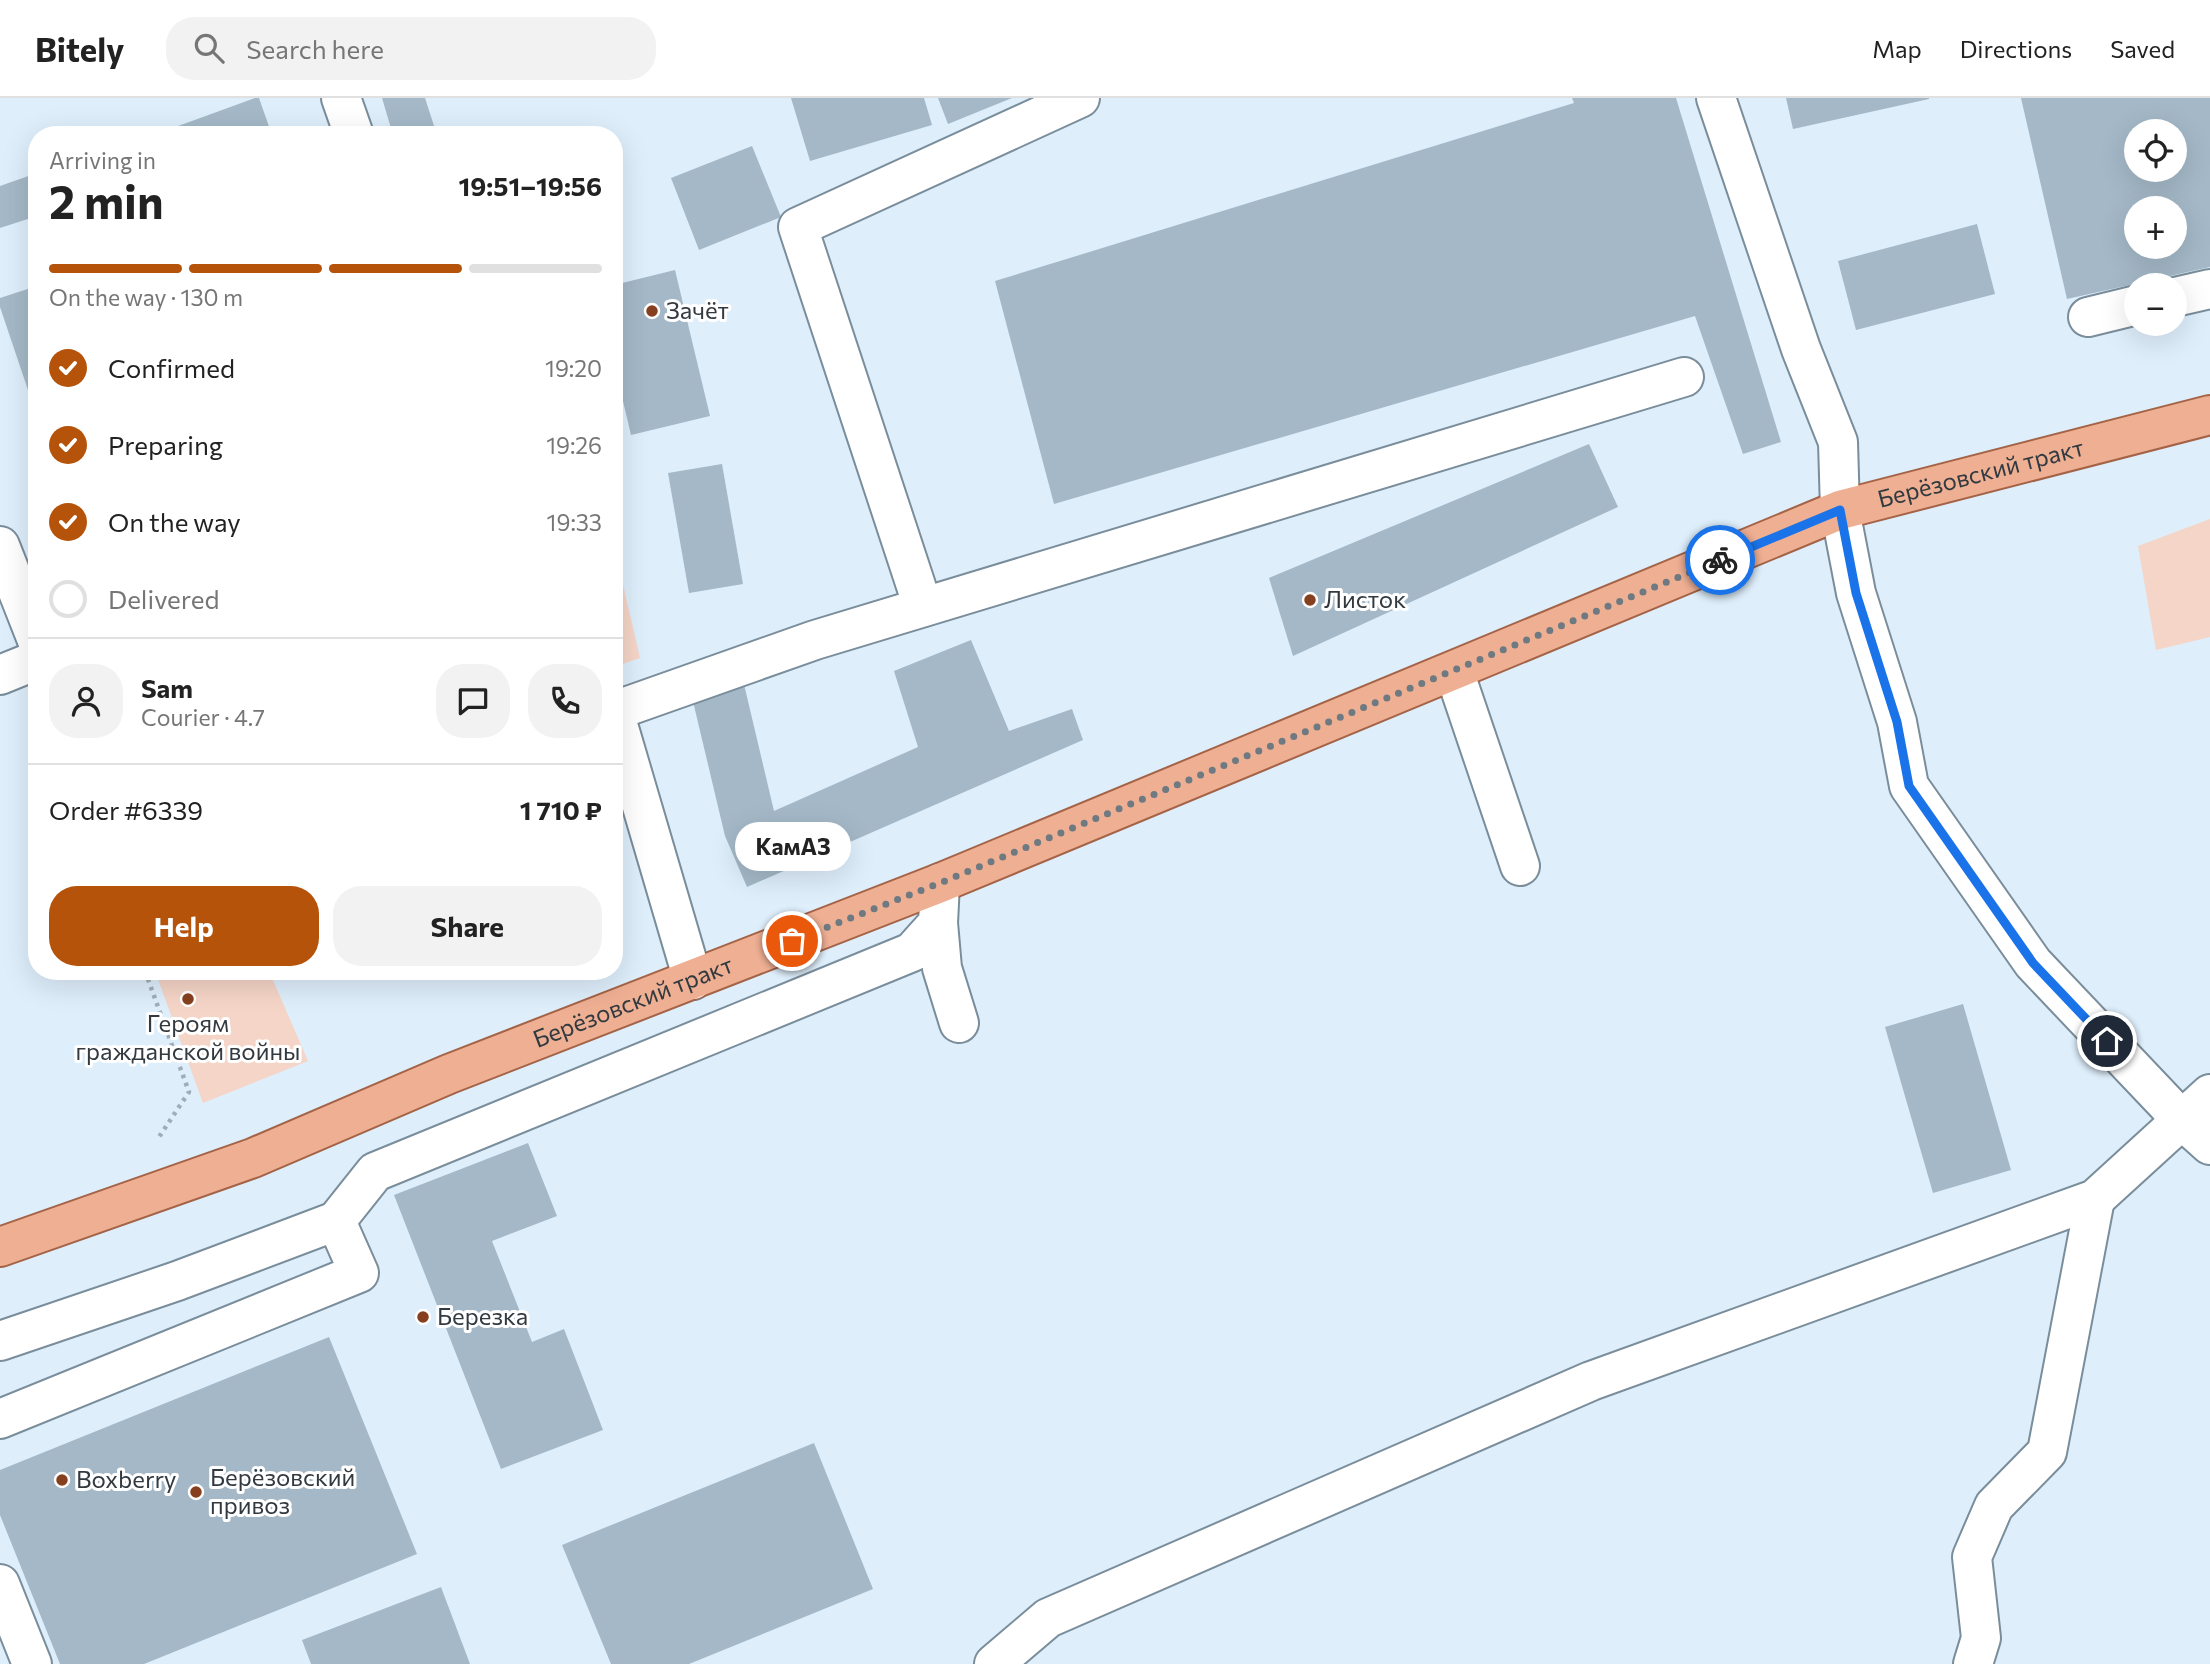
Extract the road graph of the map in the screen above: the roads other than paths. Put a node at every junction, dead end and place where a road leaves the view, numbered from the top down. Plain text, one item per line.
1 (341, 98) edge
2 (1080, 98) edge
3 (1716, 98) edge
4 (351, 126) edge
5 (2210, 289) edge
6 (2187, 294) edge
7 (2124, 308) edge
8 (2088, 317) dead end
9 (1684, 377) dead end
10 (2210, 415) edge
11 (1840, 510) junction
12 (0, 546) edge
13 (923, 607) junction
14 (28, 617) edge
15 (28, 663) edge
16 (1454, 671) junction
17 (0, 674) edge
18 (623, 708) edge
19 (623, 742) edge
20 (1520, 866) dead end
21 (940, 883) junction
22 (938, 923) junction
23 (693, 980) junction
24 (959, 1023) dead end
25 (2210, 1094) edge
26 (2181, 1119) junction
27 (2210, 1145) edge
28 (2095, 1199) junction
29 (336, 1221) junction
30 (0, 1247) edge
31 (0, 1341) edge
32 (0, 1419) edge
33 (0, 1584) edge
34 (32, 1664) edge
35 (994, 1664) edge
36 (1973, 1664) edge

1 - 4 street
2 - 13 street
3 - 11 street
5 - 6 street
7 - 8 street
9 - 13 street
10 - 11 main road, Берёзовский тракт
11 - 16 main road, Берёзовский тракт
11 - 26 street
12 - 14 street
13 - 18 street
15 - 17 street
16 - 20 street
16 - 21 main road, Берёзовский тракт
19 - 23 street
21 - 22 street
21 - 23 main road, Берёзовский тракт
22 - 24 street
22 - 29 street
23 - 30 main road, Берёзовский тракт
25 - 26 street
26 - 27 street
26 - 28 street
28 - 35 street
28 - 36 street
29 - 31 street
29 - 32 street
33 - 34 street

